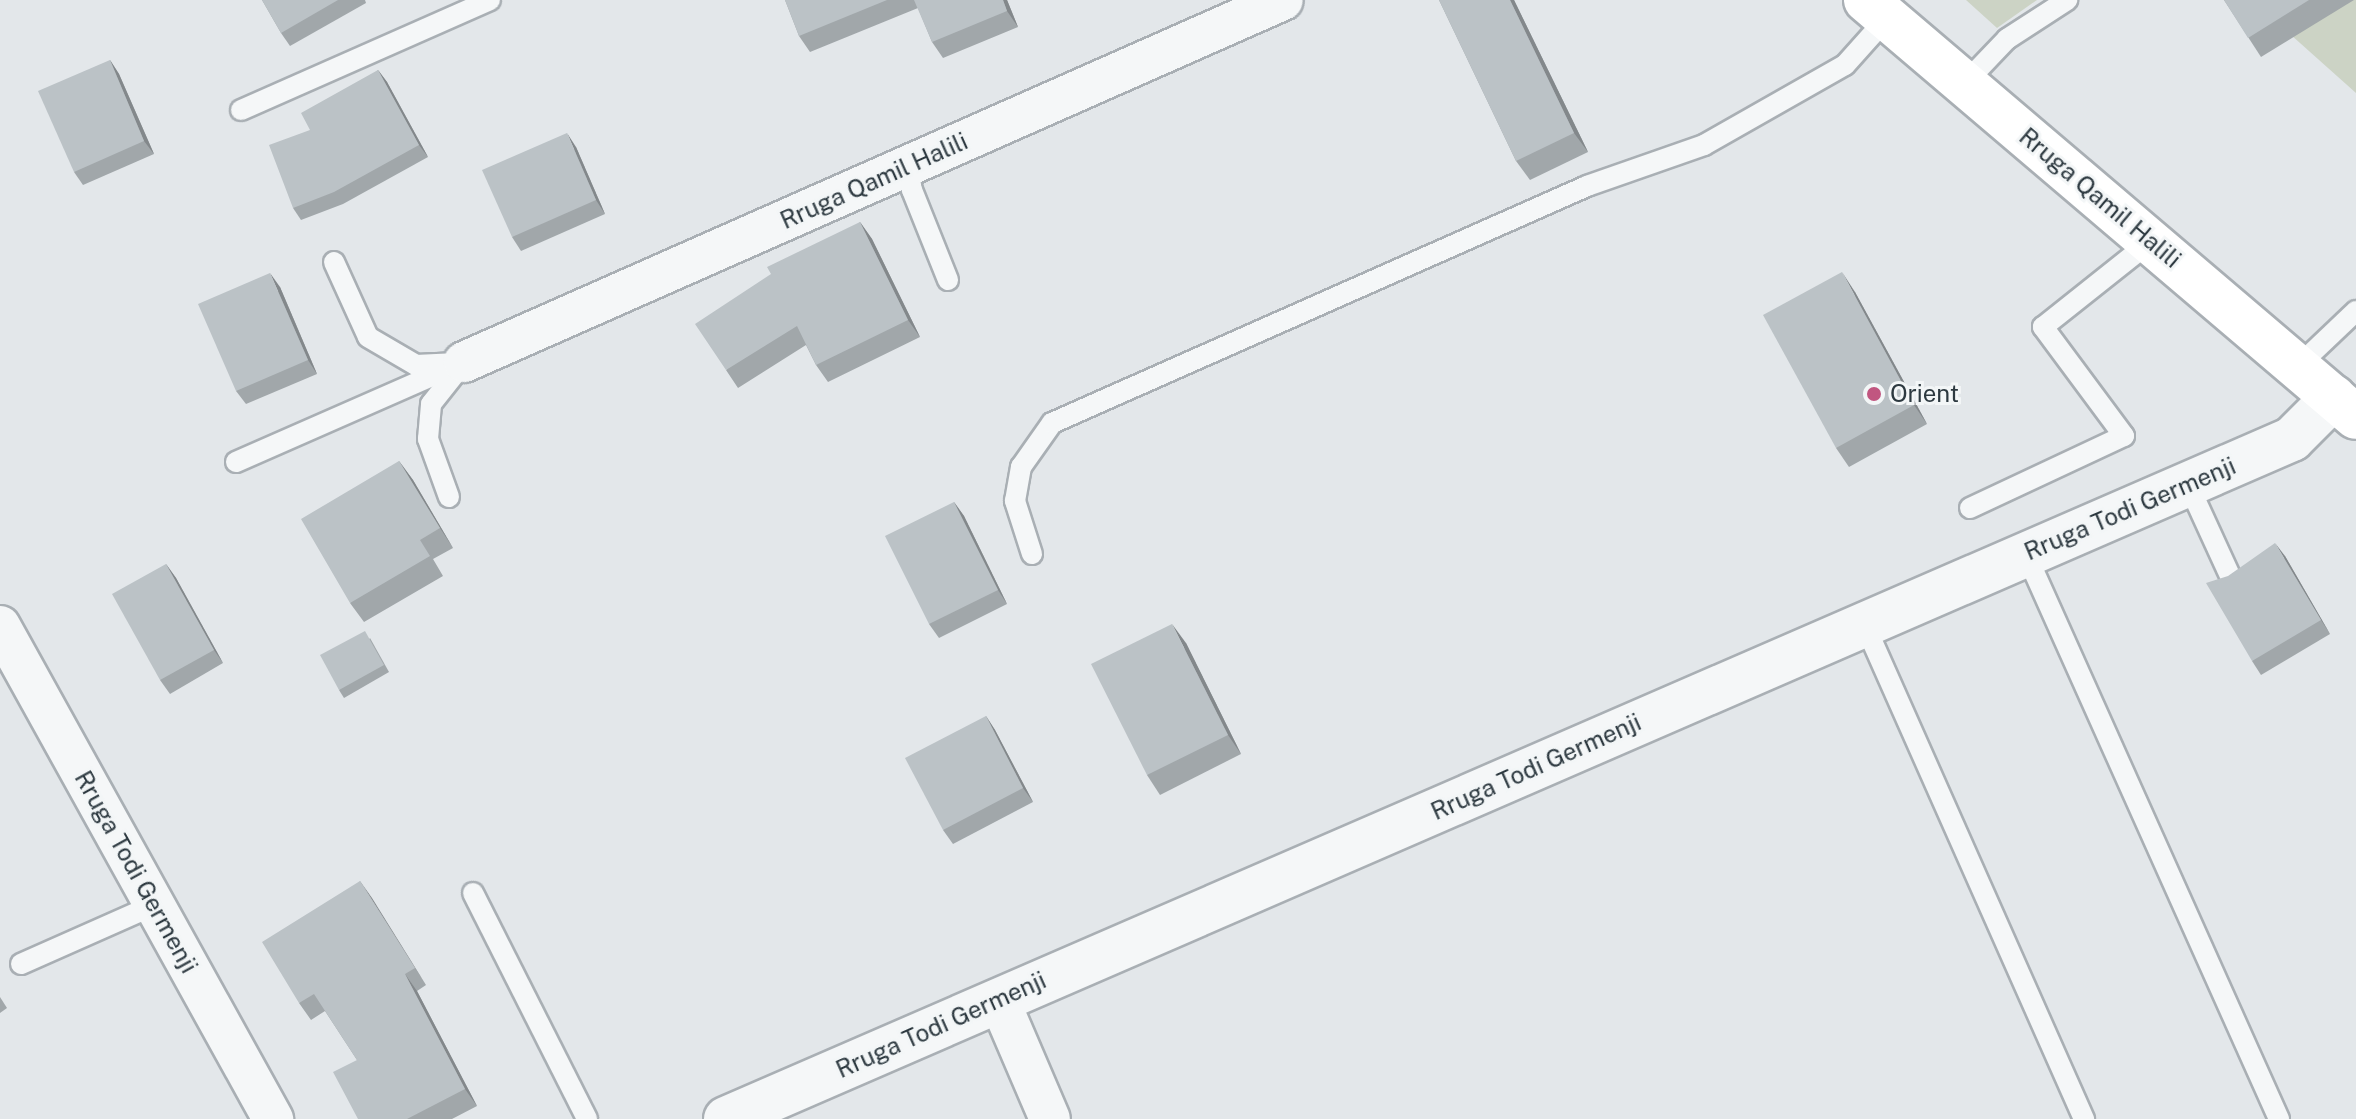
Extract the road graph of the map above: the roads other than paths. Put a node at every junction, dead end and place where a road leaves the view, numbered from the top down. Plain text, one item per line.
1 (490, 0) edge
2 (1283, 0) edge
3 (2067, 0) edge
4 (1877, 9) edge
5 (1965, 83) junction
6 (241, 110) dead end
7 (908, 166) junction
8 (2151, 241) junction
9 (334, 262) dead end
10 (948, 280) dead end
11 (2356, 311) edge
12 (464, 362) junction
13 (2298, 366) junction
14 (2345, 407) edge
15 (236, 462) dead end
16 (2188, 484) junction
17 (449, 497) dead end
18 (1970, 508) dead end
19 (1032, 554) dead end
20 (2026, 554) junction
21 (2231, 578) edge
22 (1864, 623) junction
23 (0, 626) edge
24 (473, 893) dead end
25 (154, 905) junction
26 (21, 964) dead end
27 (999, 1000) junction
28 (273, 1119) edge
29 (587, 1119) edge
30 (726, 1119) edge
31 (1050, 1119) edge
32 (2084, 1119) edge
33 (2279, 1119) edge

1 - 6 lane
2 - 7 street, Rruga Qamil Halili
3 - 5 lane
4 - 5 main road, Rruga Qamil Halili
4 - 19 lane
5 - 8 main road, Rruga Qamil Halili
7 - 10 lane
7 - 12 street, Rruga Qamil Halili
8 - 13 main road, Rruga Qamil Halili
8 - 18 lane
9 - 12 lane
11 - 13 lane
12 - 15 lane
12 - 17 lane
13 - 14 main road, Rruga Qamil Halili
14 - 16 street, Rruga Todi Germenji
16 - 20 street, Rruga Todi Germenji
16 - 21 lane
20 - 22 street, Rruga Todi Germenji
20 - 33 lane
22 - 27 street, Rruga Todi Germenji
22 - 32 lane
23 - 25 street, Rruga Todi Germenji
24 - 29 lane
25 - 26 lane
25 - 28 street, Rruga Todi Germenji
27 - 30 street, Rruga Todi Germenji
27 - 31 street

